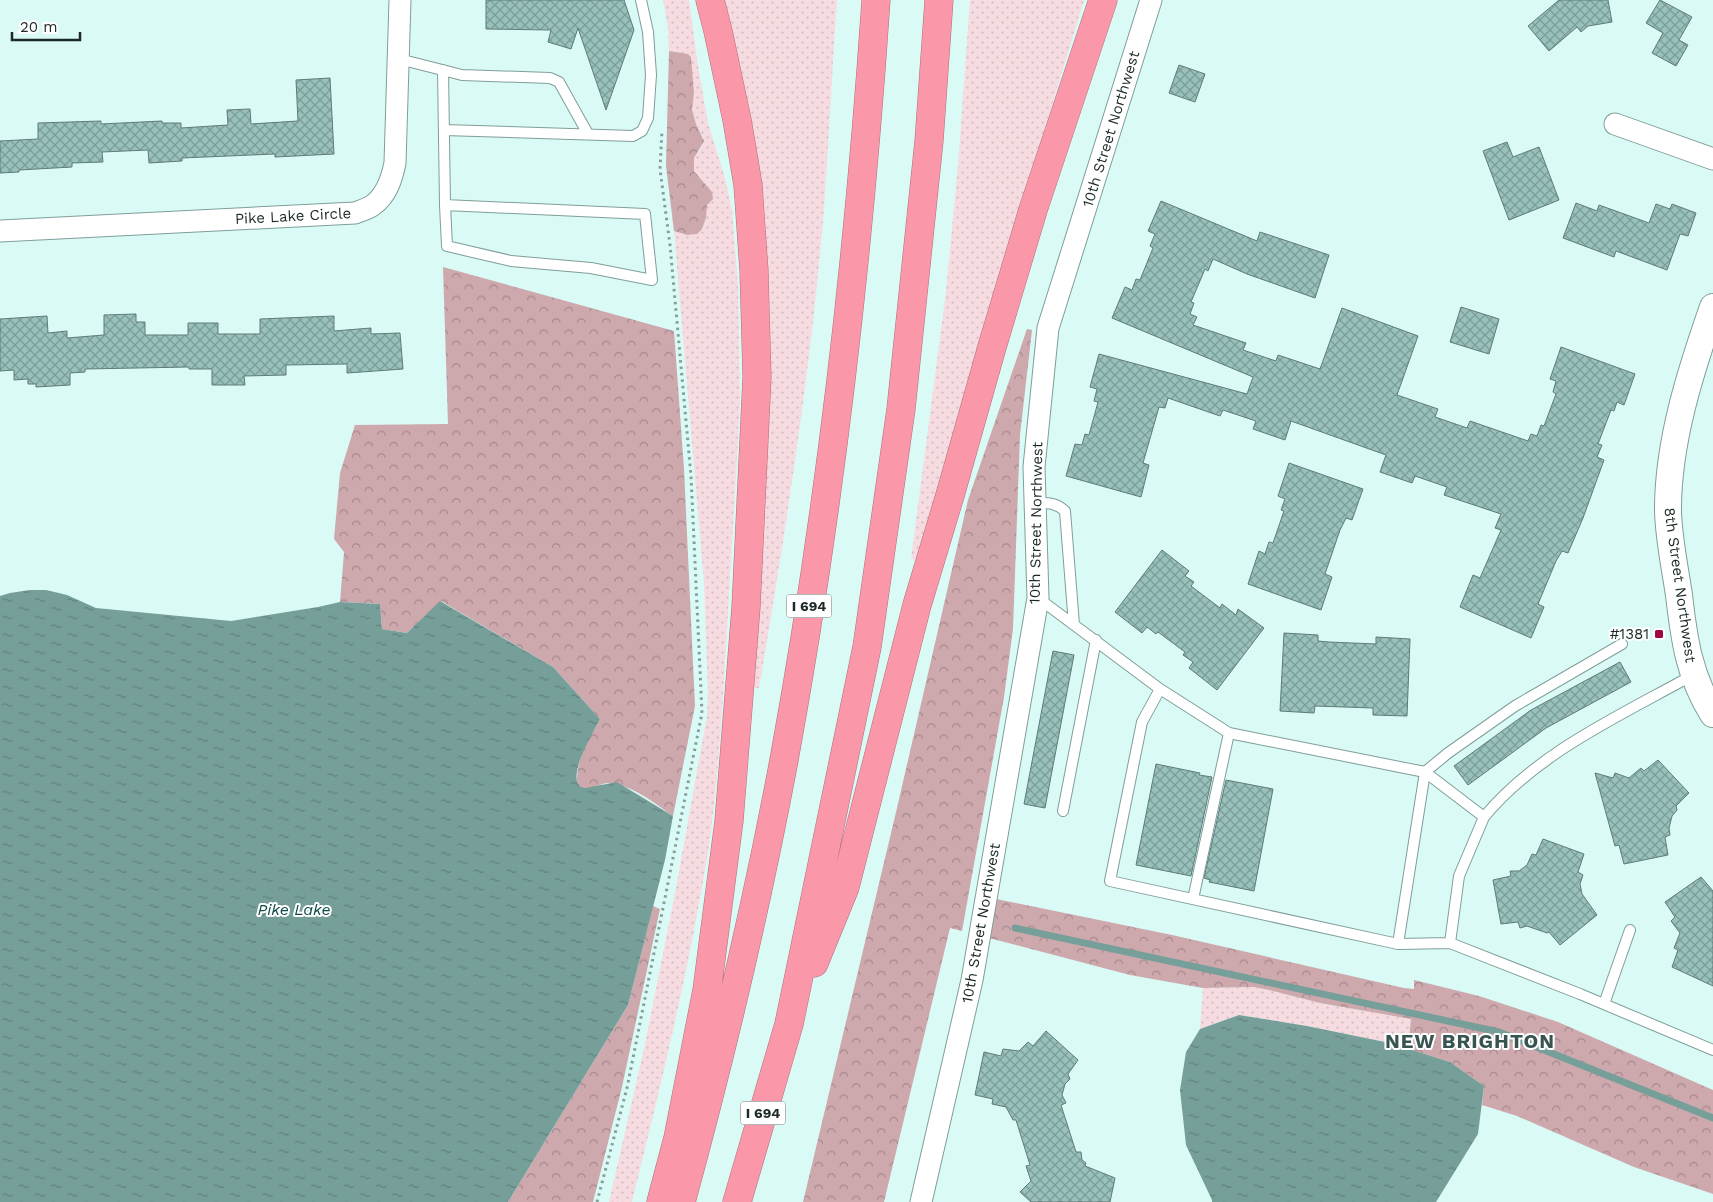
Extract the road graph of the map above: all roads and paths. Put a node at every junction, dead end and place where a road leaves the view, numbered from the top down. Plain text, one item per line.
1 (400, 0) edge
2 (641, 0) edge
3 (710, 0) edge
4 (876, 0) edge
5 (939, 0) edge
6 (1103, 0) edge
7 (1151, 0) edge
8 (399, 58) junction
9 (443, 70) junction
10 (1615, 124) dead end
11 (662, 129) dead end
12 (444, 130) junction
13 (588, 134) junction
14 (1713, 159) edge
15 (445, 205) junction
16 (0, 231) edge
17 (1713, 307) edge
18 (1035, 504) junction
19 (1038, 598) junction
20 (1074, 625) junction
21 (1096, 640) junction
22 (1622, 644) dead end
23 (1693, 675) junction
24 (1160, 689) junction
25 (1713, 714) edge
26 (1229, 733) junction
27 (1425, 772) junction
28 (1062, 811) dead end
29 (1484, 817) junction
30 (1193, 899) junction
31 (1630, 930) dead end
32 (1450, 943) junction
33 (1398, 944) junction
34 (1604, 1004) junction
35 (789, 1024) junction
36 (1713, 1050) edge
37 (598, 1202) edge
38 (662, 1202) edge
39 (681, 1202) edge
40 (737, 1202) edge
41 (921, 1202) edge

1 - 8 street, Pike Lake Circle
2 - 13 lane
3 - 38 highway
4 - 39 highway, I 694
5 - 35 highway, I 694
6 - 35 highway
7 - 18 street, 10th Street Northwest
8 - 9 lane
8 - 16 street, Pike Lake Circle
9 - 12 lane
9 - 13 lane
10 - 14 street
11 - 37 path
12 - 13 lane
12 - 15 lane
15 - 15 lane
17 - 23 street, 8th Street Northwest
18 - 19 street, 10th Street Northwest
18 - 20 lane
19 - 20 lane
19 - 41 street, 10th Street Northwest
20 - 21 lane
21 - 24 lane
21 - 28 lane
22 - 27 lane
23 - 25 street, 8th Street Northwest
23 - 29 lane
24 - 26 lane
24 - 30 lane
26 - 27 lane
26 - 30 lane
27 - 29 lane
27 - 33 lane
29 - 32 lane
30 - 33 lane
31 - 34 lane
32 - 33 lane
32 - 34 lane
34 - 36 lane
35 - 40 highway, I 694

